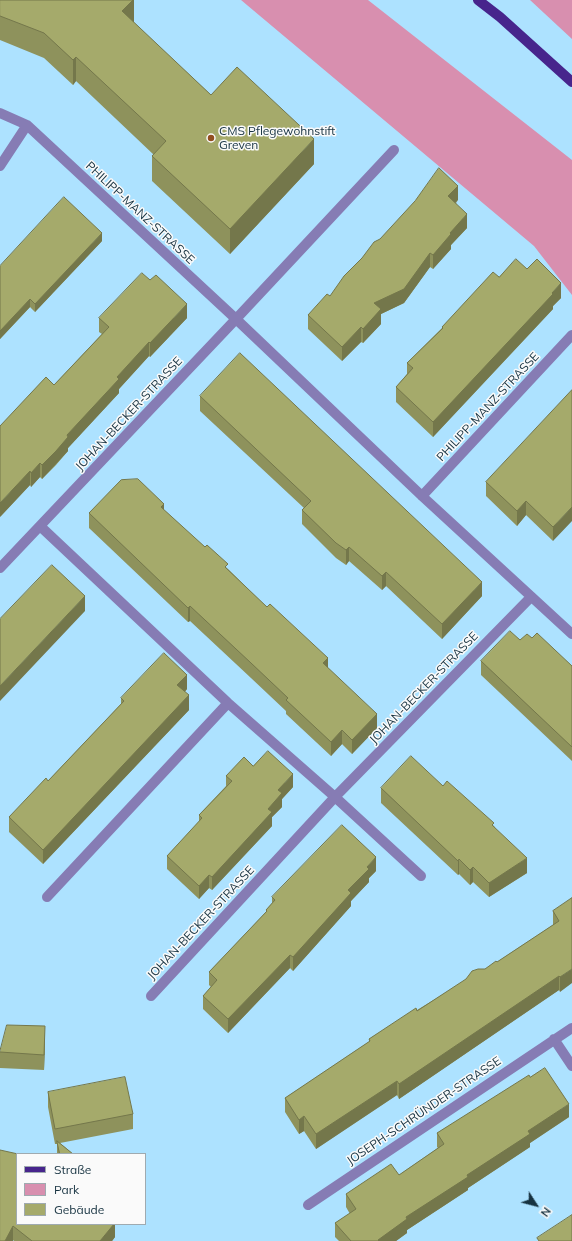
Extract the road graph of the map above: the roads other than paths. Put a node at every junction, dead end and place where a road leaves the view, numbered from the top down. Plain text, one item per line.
1 (478, 0) edge
2 (572, 82) edge
3 (0, 113) edge
4 (27, 125) junction
5 (394, 150) dead end
6 (0, 166) edge
7 (236, 319) junction
8 (572, 335) edge
9 (422, 496) junction
10 (40, 526) junction
11 (0, 568) edge
12 (531, 597) junction
13 (572, 634) edge
14 (228, 703) junction
15 (335, 797) junction
16 (421, 876) dead end
17 (47, 897) dead end
18 (151, 996) dead end
19 (572, 1028) edge
20 (554, 1039) junction
21 (572, 1066) edge
22 (308, 1205) dead end

1 - 2 main road
3 - 4 street, PHILIPP-MANZ-STRASSE
4 - 6 street
4 - 7 street, PHILIPP-MANZ-STRASSE
5 - 7 street
7 - 9 street, PHILIPP-MANZ-STRASSE
7 - 10 street, JOHAN-BECKER-STRASSE
8 - 9 street, PHILIPP-MANZ-STRASSE
9 - 12 street, PHILIPP-MANZ-STRASSE
10 - 11 street, JOHAN-BECKER-STRASSE
10 - 14 street
12 - 13 street, PHILIPP-MANZ-STRASSE
12 - 15 street, JOHAN-BECKER-STRASSE
14 - 15 street
14 - 17 street
15 - 16 street
15 - 18 street, JOHAN-BECKER-STRASSE
19 - 20 street, JOSEPH-SCHRÜNDER-STRASSE
20 - 21 street
20 - 22 street, JOSEPH-SCHRÜNDER-STRASSE

